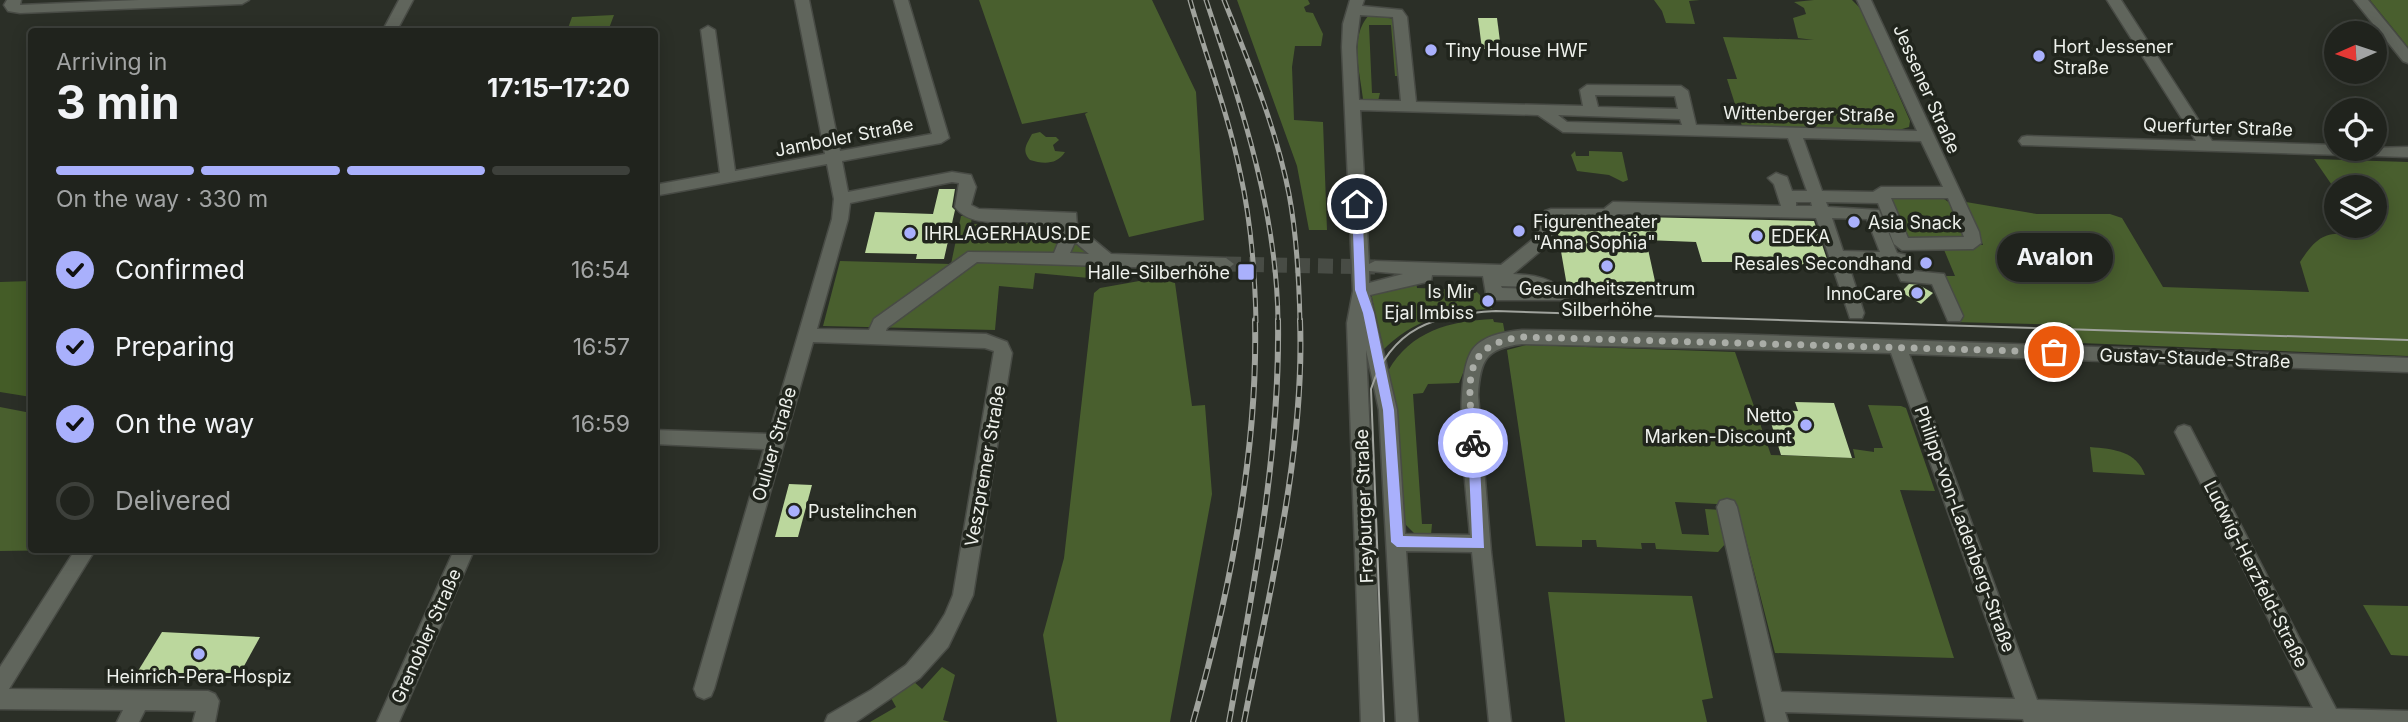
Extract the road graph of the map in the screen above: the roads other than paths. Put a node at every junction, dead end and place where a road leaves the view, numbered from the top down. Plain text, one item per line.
1 (14, 0) edge
2 (242, 0) edge
3 (406, 0) edge
4 (802, 0) edge
5 (901, 0) edge
6 (1864, 0) edge
7 (2114, 0) edge
8 (2361, 0) edge
9 (1356, 5) edge
10 (392, 28) edge
11 (708, 30) dead end
12 (2408, 58) edge
13 (1351, 105) junction
14 (1409, 106) junction
15 (1541, 110) junction
16 (1591, 111) junction
17 (1686, 114) junction
18 (1691, 131) junction
19 (1794, 133) junction
20 (1927, 136) junction
21 (2027, 141) dead end
22 (2207, 146) junction
23 (2408, 152) edge
24 (834, 160) junction
25 (728, 178) junction
26 (1776, 178) dead end
27 (658, 190) edge
28 (1953, 194) junction
29 (1816, 196) junction
30 (1883, 198) junction
31 (842, 199) junction
32 (1795, 201) junction
33 (1822, 212) junction
34 (1035, 217) dead end
35 (1837, 257) junction
36 (1891, 258) junction
37 (1059, 259) junction
38 (1107, 260) junction
39 (1226, 264) tunnel mouth
40 (1375, 267) tunnel mouth
41 (1491, 275) junction
42 (1360, 290) junction
43 (1856, 313) dead end
44 (1954, 316) dead end
45 (806, 335) junction
46 (875, 338) junction
47 (1898, 348) junction
48 (2408, 365) edge
49 (2184, 432) dead end
50 (658, 437) edge
51 (775, 442) junction
52 (1727, 507) dead end
53 (1397, 542) junction
54 (1479, 544) junction
55 (83, 553) edge
56 (463, 553) edge
57 (0, 685) edge
58 (704, 689) dead end
59 (0, 699) edge
60 (139, 701) junction
61 (1775, 712) edge
62 (2032, 717) edge
63 (2329, 717) junction
64 (2278, 719) edge
65 (2408, 721) edge
66 (128, 722) edge
67 (204, 722) edge
68 (388, 722) edge
69 (836, 722) edge
70 (1372, 722) edge
71 (1407, 722) edge
72 (1500, 722) edge

1 - 2 street
3 - 10 street
4 - 24 street, Ouluer Straße
5 - 24 street, Jamboler Straße
6 - 20 street, Jessener Straße
7 - 22 street
8 - 12 street
9 - 13 street, Freyburger Straße
9 - 14 street, Freyburger Straße
11 - 25 street
13 - 14 street, Wittenberger Straße
13 - 42 street, Freyburger Straße
14 - 15 street, Wittenberger Straße
15 - 16 street, Wittenberger Straße
15 - 18 street, Wittenberger Straße
16 - 17 street, Wittenberger Straße
16 - 17 street
17 - 18 street
18 - 19 street, Wittenberger Straße
19 - 20 street, Wittenberger Straße
19 - 29 street
20 - 28 street, Jessener Straße
21 - 22 street, Querfurter Straße
22 - 23 street, Querfurter Straße
24 - 25 street, Jamboler Straße
24 - 31 street, Ouluer Straße
25 - 27 street, Jamboler Straße
26 - 32 street
28 - 30 street
28 - 30 street, Jessener Straße
29 - 30 street
29 - 32 street
29 - 33 street
31 - 34 street
31 - 45 street, Ouluer Straße
32 - 33 street
32 - 41 street
33 - 35 street
33 - 36 street
35 - 36 street
35 - 43 street
36 - 44 street
37 - 38 street
37 - 38 street
37 - 46 street
38 - 39 street
40 - 41 street
41 - 42 street
42 - 53 street, Freyburger Straße
42 - 70 street, Freyburger Straße
45 - 46 street, Veszpremer Straße
45 - 51 street, Ouluer Straße
46 - 69 street, Veszpremer Straße
47 - 48 street, Gustav-Staude-Straße
47 - 54 street, Gustav-Staude-Straße
47 - 62 street, Philipp-von-Ladenberg-Straße
49 - 63 street, Ludwig-Herzfeld-Straße
50 - 51 street
51 - 58 street, Ouluer Straße
52 - 61 street
53 - 54 street
53 - 71 street, Freyburger Straße
54 - 72 street
55 - 57 street
56 - 68 street, Grenobler Straße
59 - 60 street
60 - 66 street
60 - 67 street
61 - 62 street
62 - 64 street
63 - 64 street
63 - 65 street

